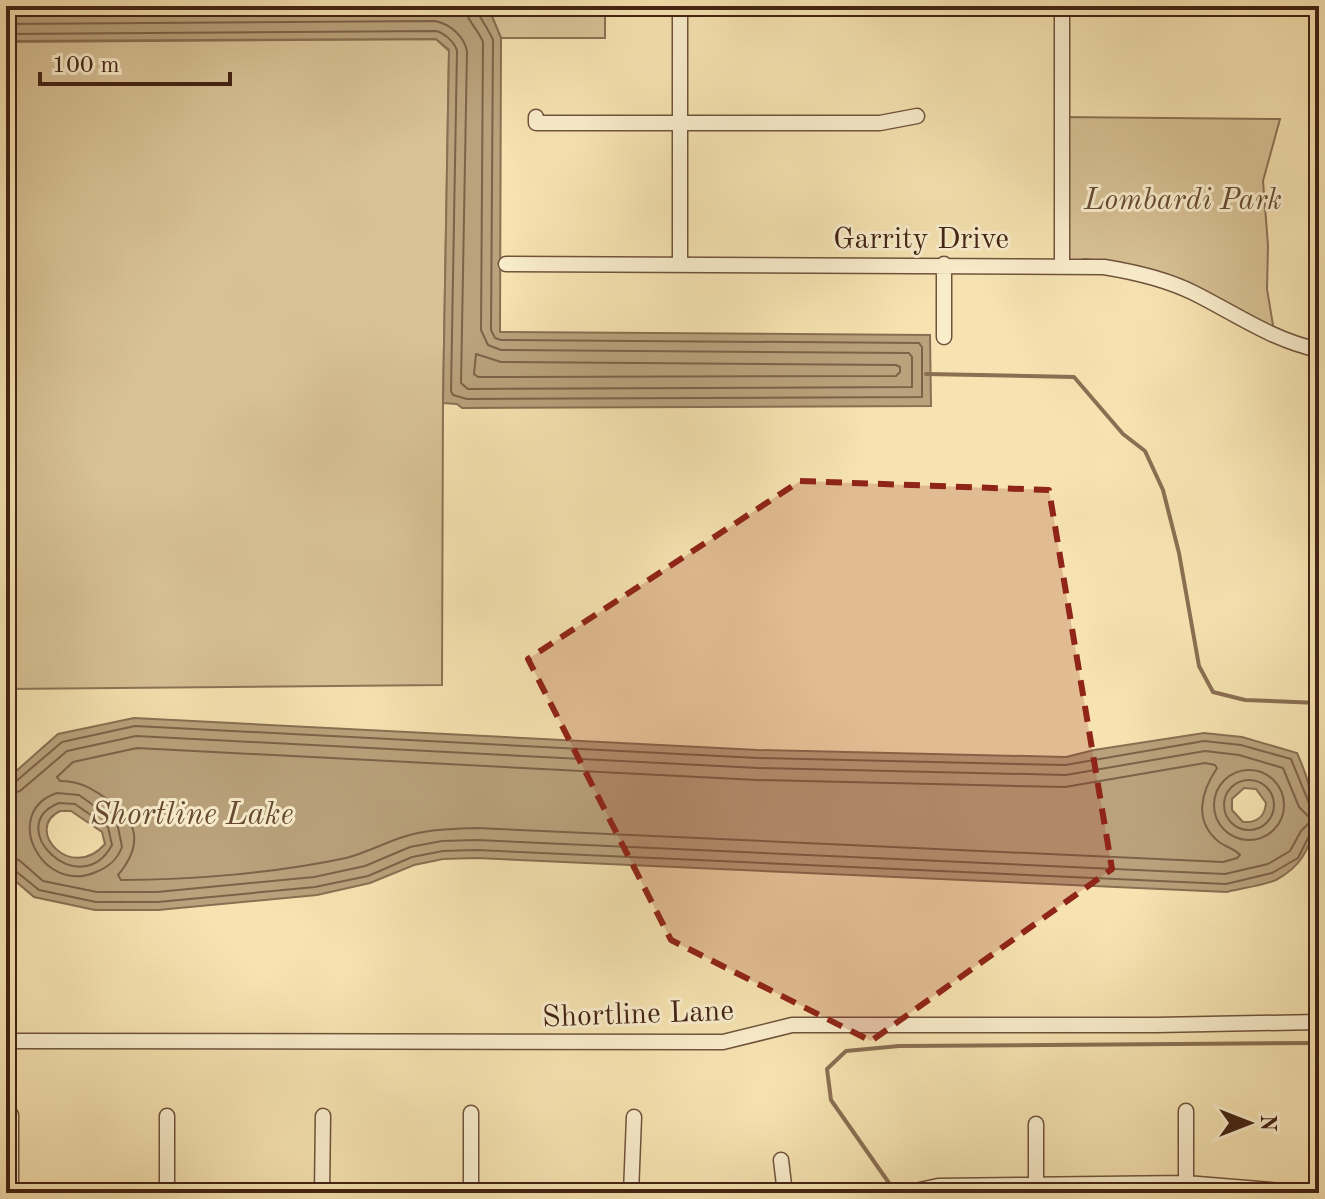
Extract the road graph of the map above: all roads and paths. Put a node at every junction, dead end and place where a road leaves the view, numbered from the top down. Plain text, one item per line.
1 (680, 6) edge
2 (1062, 6) edge
3 (917, 116) dead end
4 (536, 117) dead end
5 (680, 123) junction
6 (506, 264) dead end
7 (680, 264) junction
8 (944, 264) junction
9 (1062, 265) junction
10 (944, 337) dead end
11 (1319, 350) edge
12 (1319, 1022) edge
13 (6, 1041) edge
14 (1186, 1111) dead end
15 (471, 1113) dead end
16 (11, 1115) dead end
17 (167, 1116) dead end
18 (323, 1116) dead end
19 (634, 1117) dead end
20 (1036, 1124) dead end
21 (781, 1160) dead end
22 (1036, 1185) junction
23 (1186, 1188) edge
24 (912, 1191) edge
25 (11, 1193) edge
26 (167, 1193) edge
27 (322, 1193) edge
28 (471, 1193) edge
29 (631, 1193) edge
30 (785, 1193) edge
31 (1307, 1193) edge

1 - 5 street
2 - 9 street
3 - 5 street
4 - 5 street
5 - 7 street
6 - 7 street, Garrity Drive
7 - 8 street, Garrity Drive
8 - 9 street, Garrity Drive
8 - 10 street
9 - 11 street, Garrity Drive
12 - 13 street, Shortline Lane
14 - 23 street
15 - 28 street
16 - 25 street
17 - 26 street
18 - 27 street
19 - 29 street
20 - 22 street
21 - 30 street
22 - 23 street
22 - 24 street
23 - 31 street

